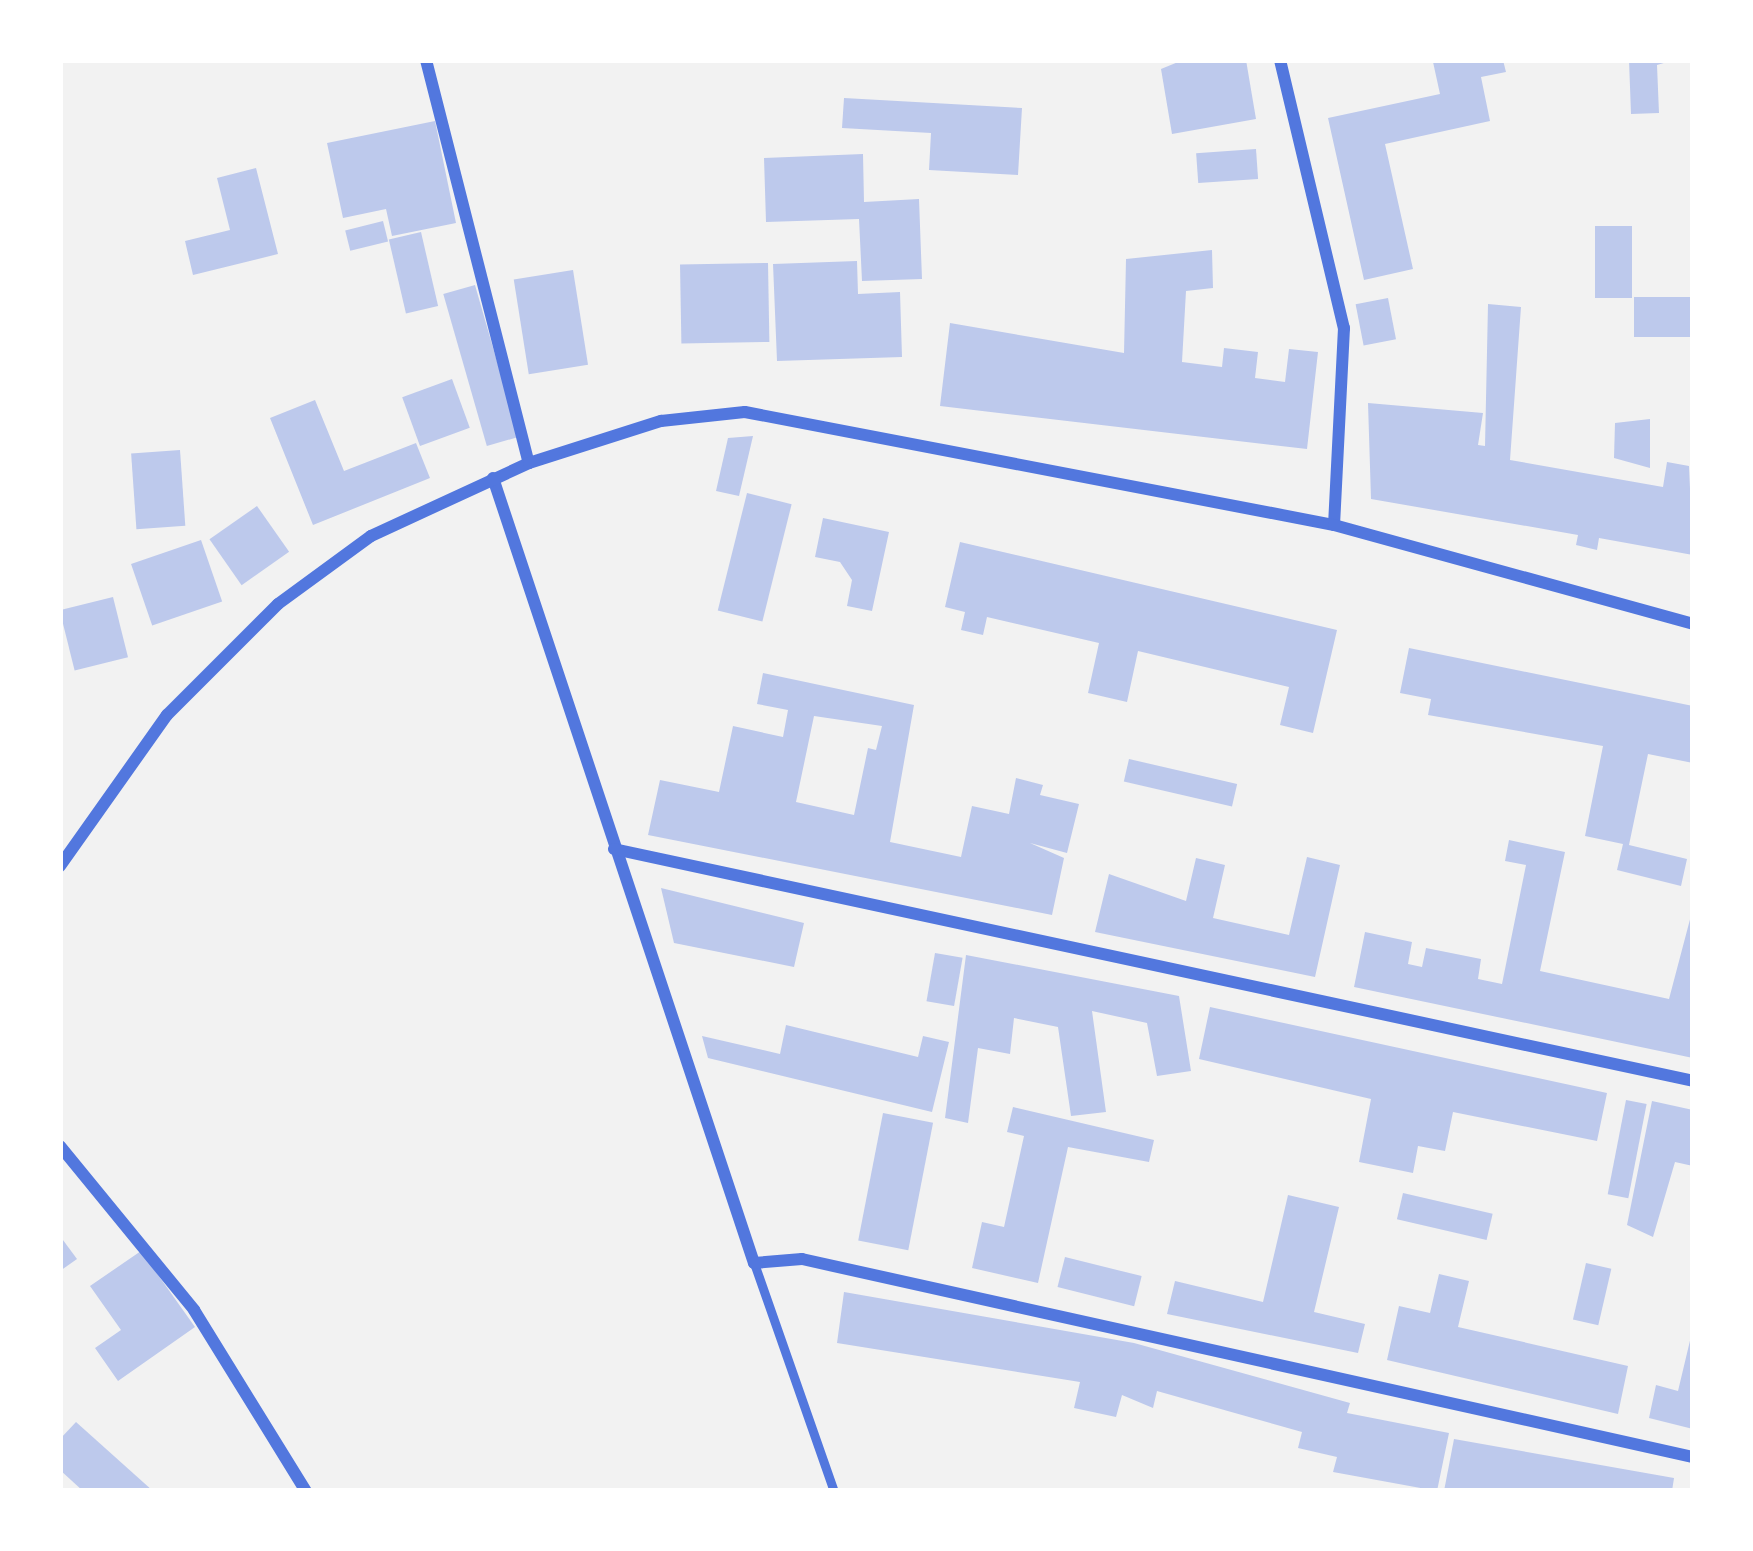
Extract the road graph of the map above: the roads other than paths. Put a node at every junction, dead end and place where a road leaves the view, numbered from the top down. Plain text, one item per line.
1 (426, 60) edge
2 (1280, 60) edge
3 (529, 463) junction
4 (493, 478) junction
5 (1334, 525) junction
6 (1693, 624) edge
7 (614, 848) junction
8 (60, 866) edge
9 (1693, 1082) edge
10 (60, 1146) edge
11 (754, 1263) junction
12 (1693, 1457) edge
13 (306, 1491) edge
14 (834, 1491) edge

1 - 3 street
2 - 5 street
3 - 4 street
3 - 5 street
4 - 7 street
4 - 8 street
5 - 6 street
7 - 9 street
7 - 11 street
10 - 13 street
11 - 12 street
11 - 14 lane

